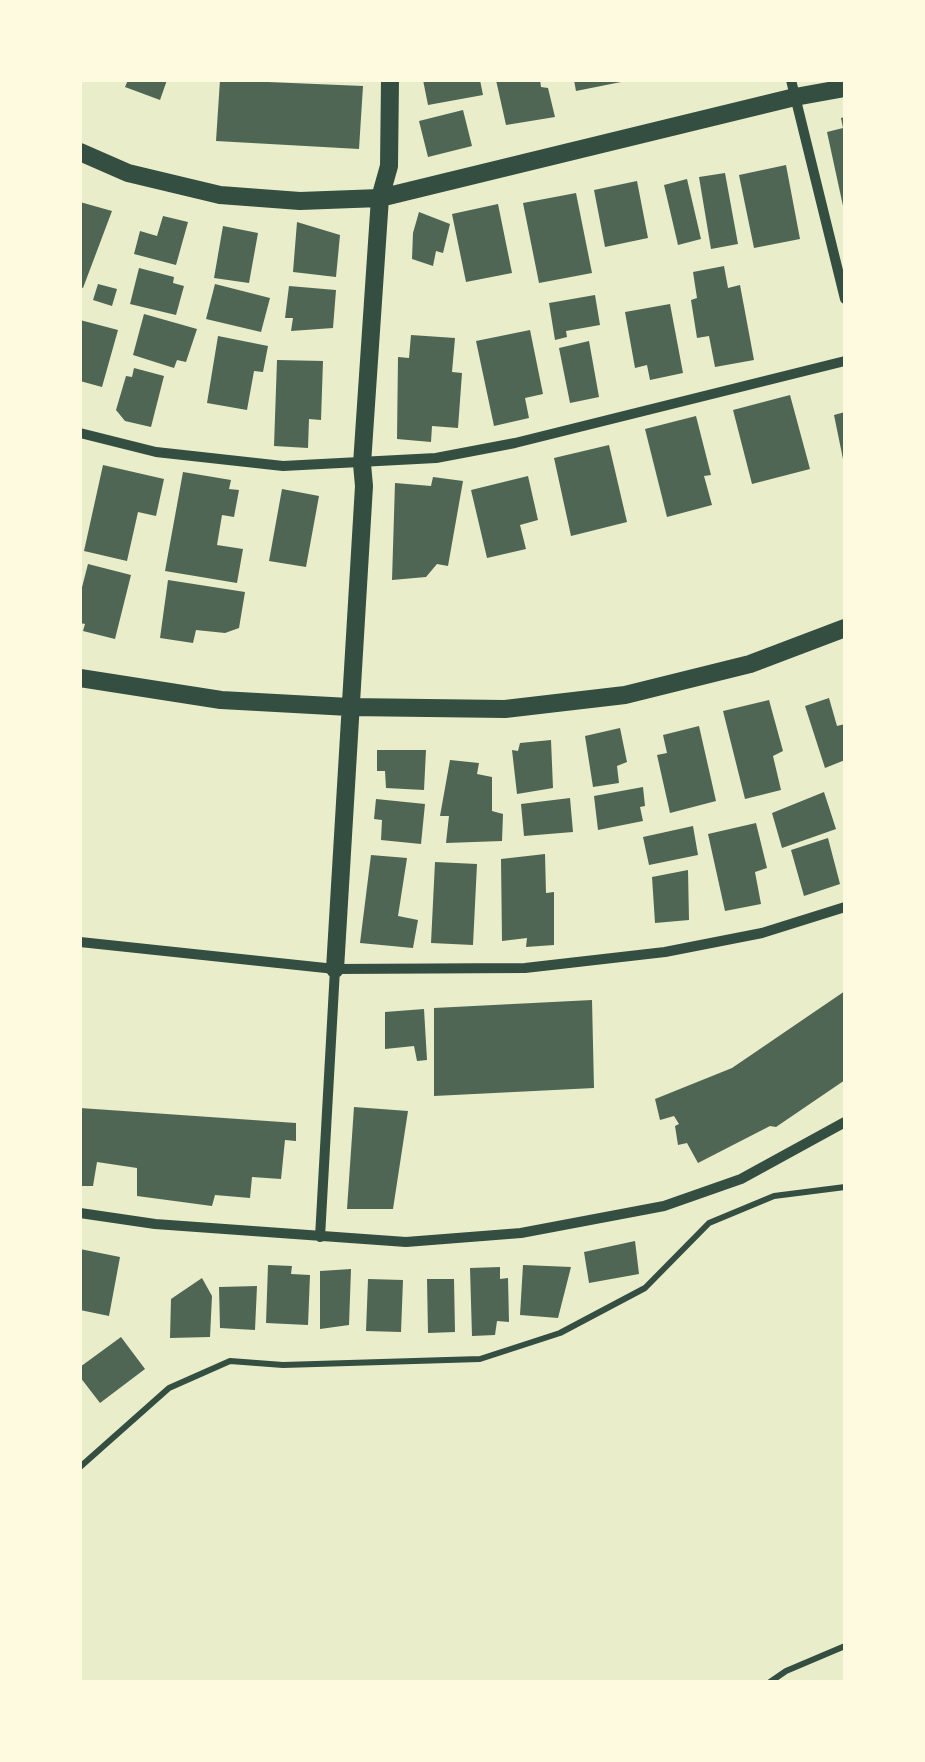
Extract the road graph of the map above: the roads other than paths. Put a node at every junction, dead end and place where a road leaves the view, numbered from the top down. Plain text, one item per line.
1 (390, 80) edge
2 (793, 88) edge
3 (845, 88) edge
4 (80, 152) edge
5 (380, 198) junction
6 (845, 299) edge
7 (845, 362) edge
8 (80, 433) edge
9 (362, 464) junction
10 (845, 628) edge
11 (80, 678) edge
12 (349, 707) junction
13 (845, 907) edge
14 (80, 942) edge
15 (335, 970) junction
16 (845, 1122) edge
17 (80, 1213) edge
18 (320, 1237) junction

1 - 5 street
2 - 3 street
2 - 5 street
2 - 6 street
4 - 5 street
5 - 9 street
7 - 9 street
8 - 9 street
9 - 12 street
10 - 12 street
11 - 12 street
12 - 15 street
13 - 15 street
14 - 15 street
15 - 18 street
16 - 18 street
17 - 18 street

